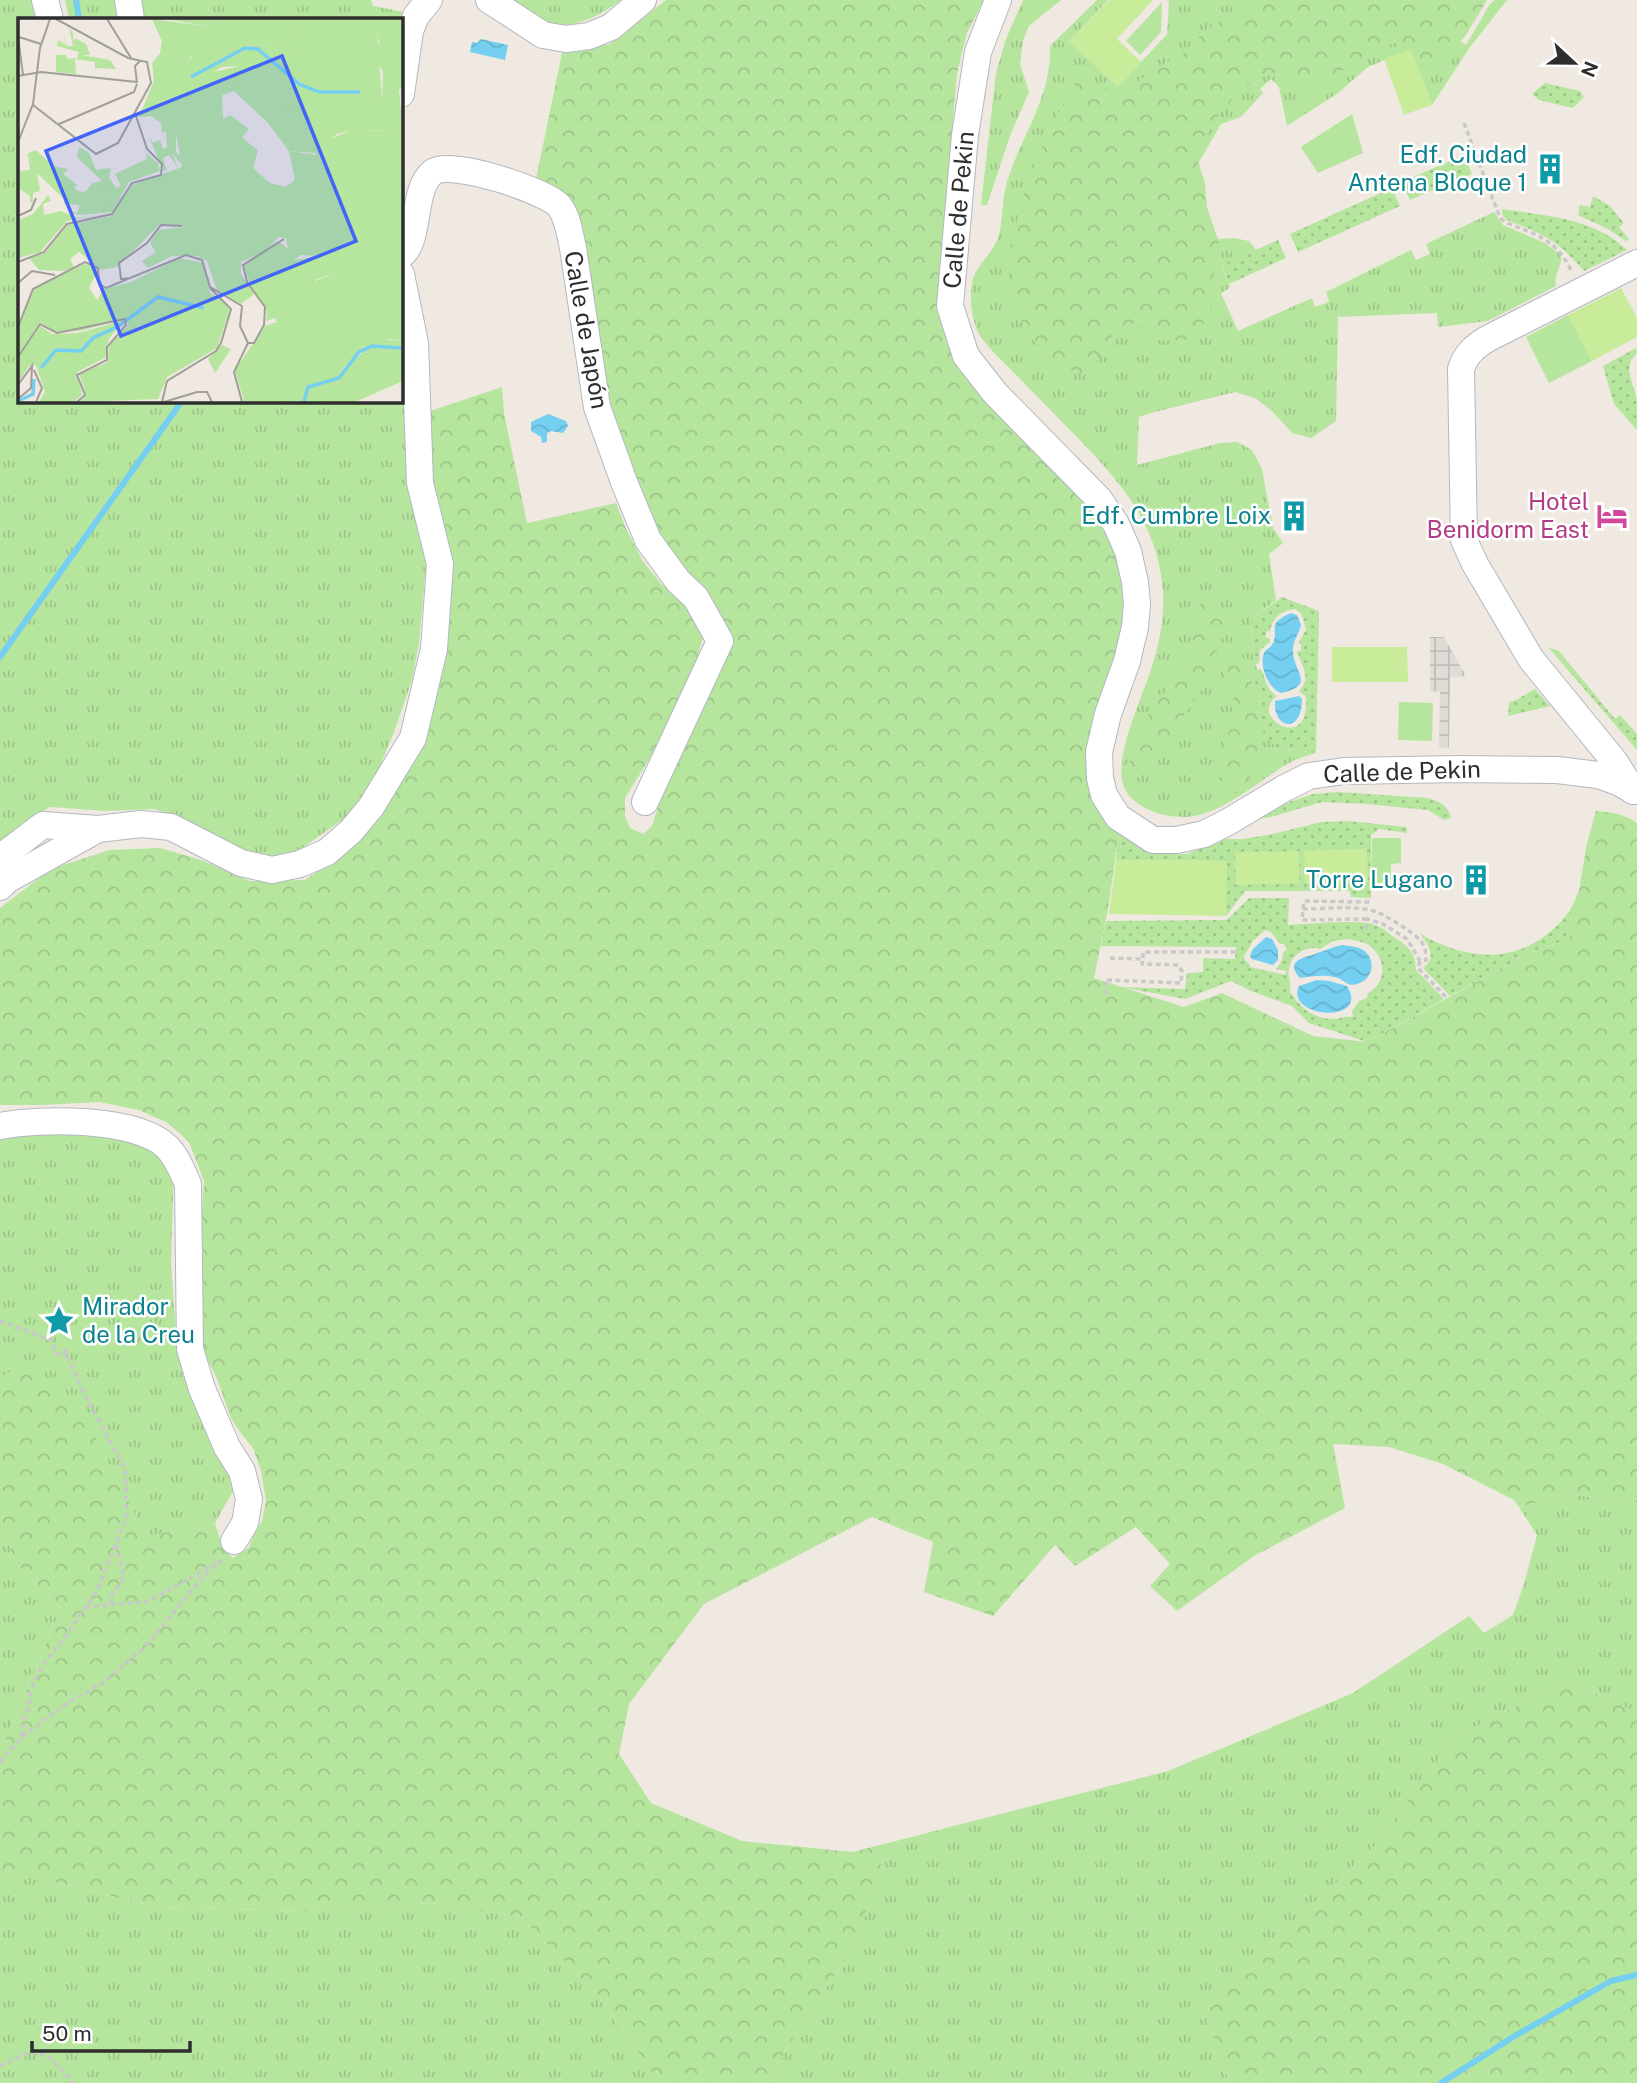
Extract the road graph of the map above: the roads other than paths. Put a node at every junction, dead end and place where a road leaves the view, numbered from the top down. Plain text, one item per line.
1 (45, 0) edge
2 (128, 0) edge
3 (429, 0) edge
4 (489, 0) edge
5 (643, 0) edge
6 (998, 0) edge
7 (50, 18) edge
8 (131, 18) edge
9 (402, 87) edge
10 (402, 254) edge
11 (1637, 263) edge
12 (402, 279) edge
13 (1635, 793) edge
14 (645, 802) dead end
15 (99, 829) junction
16 (0, 858) edge
17 (0, 887) edge
18 (0, 1126) edge
19 (229, 1550) road end

1 - 7 street
2 - 8 street
3 - 9 street
4 - 5 street
6 - 13 street, Calle de Pekin
10 - 14 street, Calle de Japón
11 - 13 street
12 - 15 street
15 - 16 street
15 - 17 street
18 - 19 street

